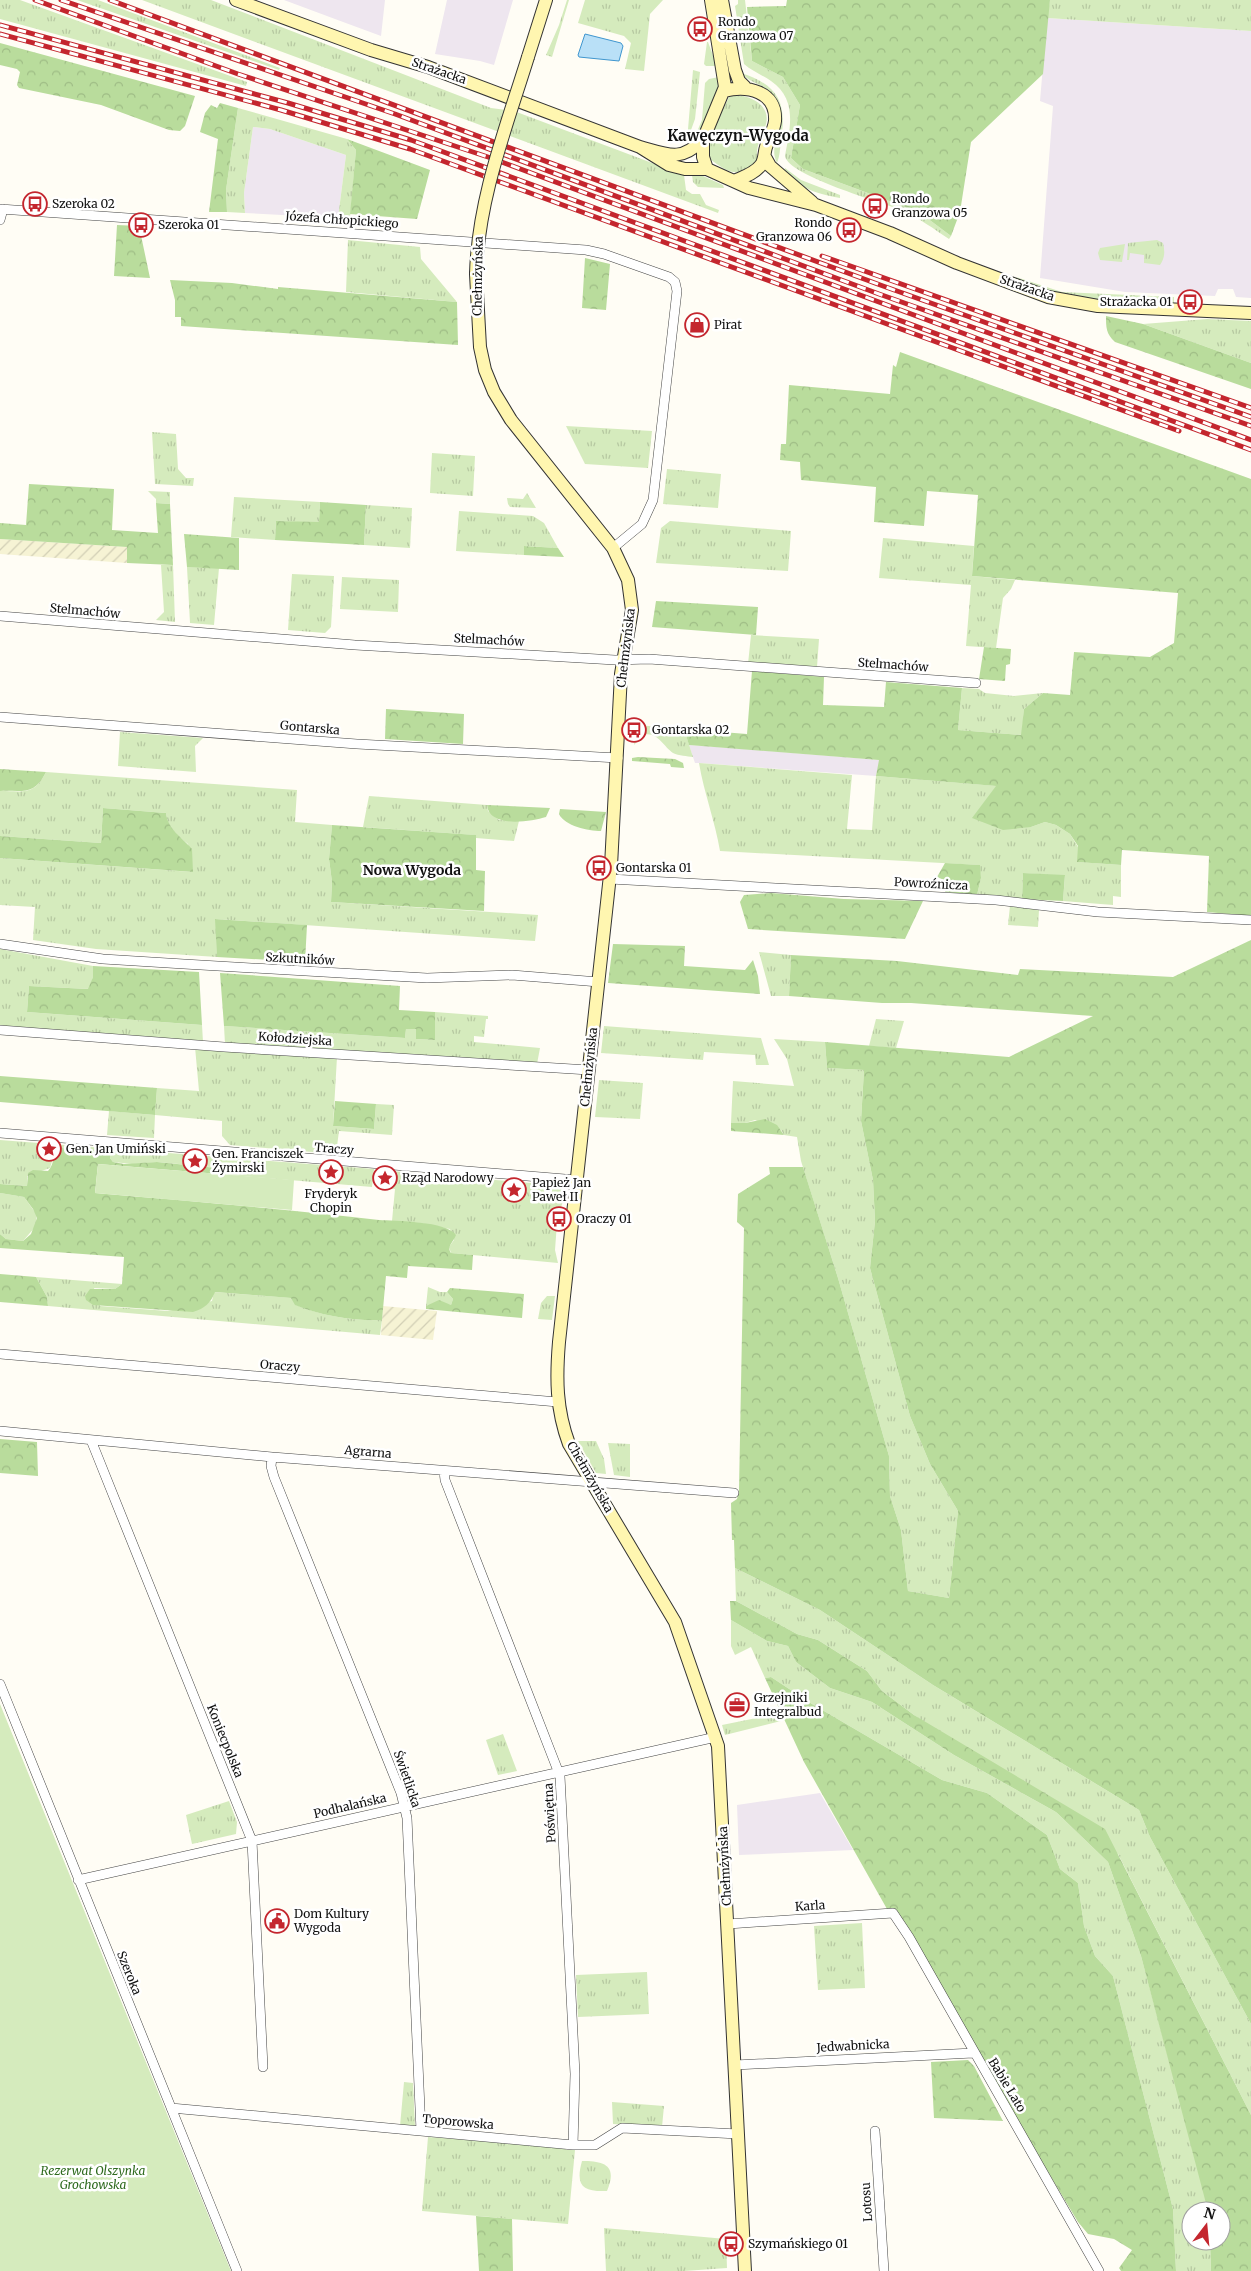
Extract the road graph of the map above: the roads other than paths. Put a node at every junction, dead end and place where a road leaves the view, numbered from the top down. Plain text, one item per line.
1 (236, 0) edge
2 (546, 0) edge
3 (711, 0) edge
4 (722, 0) edge
5 (745, 88) junction
6 (724, 92) junction
7 (704, 140) junction
8 (640, 148) junction
9 (765, 157) junction
10 (707, 169) junction
11 (734, 181) junction
12 (816, 205) junction
13 (1, 209) edge
14 (0, 220) edge
15 (1251, 312) edge
16 (613, 548) junction
17 (0, 616) edge
18 (623, 660) junction
19 (976, 683) dead end
20 (0, 717) edge
21 (618, 758) junction
22 (610, 879) junction
23 (1251, 920) edge
24 (0, 944) edge
25 (599, 982) junction
26 (0, 1030) edge
27 (589, 1070) junction
28 (0, 1133) edge
29 (577, 1180) junction
30 (0, 1354) edge
31 (558, 1402) junction
32 (0, 1431) edge
33 (91, 1440) junction
34 (272, 1457) junction
35 (444, 1471) junction
36 (590, 1480) junction
37 (734, 1493) dead end
38 (0, 1684) edge
39 (716, 1737) junction
40 (559, 1772) junction
41 (404, 1806) junction
42 (252, 1841) junction
43 (78, 1880) junction
44 (893, 1913) joint
45 (728, 1924) junction
46 (973, 2053) junction
47 (735, 2065) junction
48 (263, 2067) dead end
49 (171, 2108) junction
50 (421, 2131) junction
51 (875, 2131) dead end
52 (738, 2134) junction
53 (573, 2146) junction
54 (237, 2271) edge
55 (744, 2271) edge
56 (884, 2271) edge
57 (1099, 2271) edge

1 - 8 street, Strażacka
2 - 16 street, Chełmżyńska, bridge
3 - 6 street
4 - 5 street
5 - 6 street
5 - 9 street
6 - 7 street
7 - 8 street, Strażacka
7 - 10 street
8 - 10 street, Strażacka
9 - 11 street
9 - 12 street, Strażacka
10 - 11 street
11 - 12 street, Strażacka
12 - 15 street, Strażacka
13 - 14 street
13 - 16 street, Józefa Chłopickiego
16 - 18 street, Chełmżyńska
17 - 18 street, Stelmachów
18 - 19 street, Stelmachów
18 - 21 street, Chełmżyńska
20 - 21 street, Gontarska
21 - 22 street, Chełmżyńska
22 - 23 street, Powroźnicza
22 - 25 street, Chełmżyńska
24 - 25 street, Szkutników
25 - 27 street, Chełmżyńska
26 - 27 street, Kołodziejska
27 - 29 street, Chełmżyńska
28 - 29 street, Traczy
29 - 31 street, Chełmżyńska
30 - 31 street, Oraczy
31 - 36 street, Chełmżyńska
32 - 33 street, Agrarna
33 - 34 street, Agrarna
33 - 42 street, Koniecpolska
34 - 35 street, Agrarna
34 - 41 street, Świetlicka
35 - 36 street, Agrarna
35 - 40 street, Poświętna
36 - 37 street, Agrarna
36 - 39 street, Chełmżyńska
38 - 43 street, Szeroka
39 - 40 street, Podhalańska
39 - 45 street, Chełmżyńska
40 - 41 street, Podhalańska
40 - 53 street, Poświętna
41 - 42 street, Podhalańska
41 - 50 street, Świetlicka
42 - 43 street, Podhalańska
42 - 48 street, Koniecpolska
43 - 49 street, Szeroka
44 - 45 street, Karla
44 - 46 street, Babie Lato
45 - 47 street, Chełmżyńska
46 - 47 street, Jedwabnicka
46 - 57 street, Babie Lato
47 - 52 street, Chełmżyńska
49 - 50 street, Toporowska
49 - 54 street, Szeroka
50 - 53 street, Toporowska
51 - 56 street, Lotosu
52 - 53 street, Toporowska
52 - 55 street, Chełmżyńska

